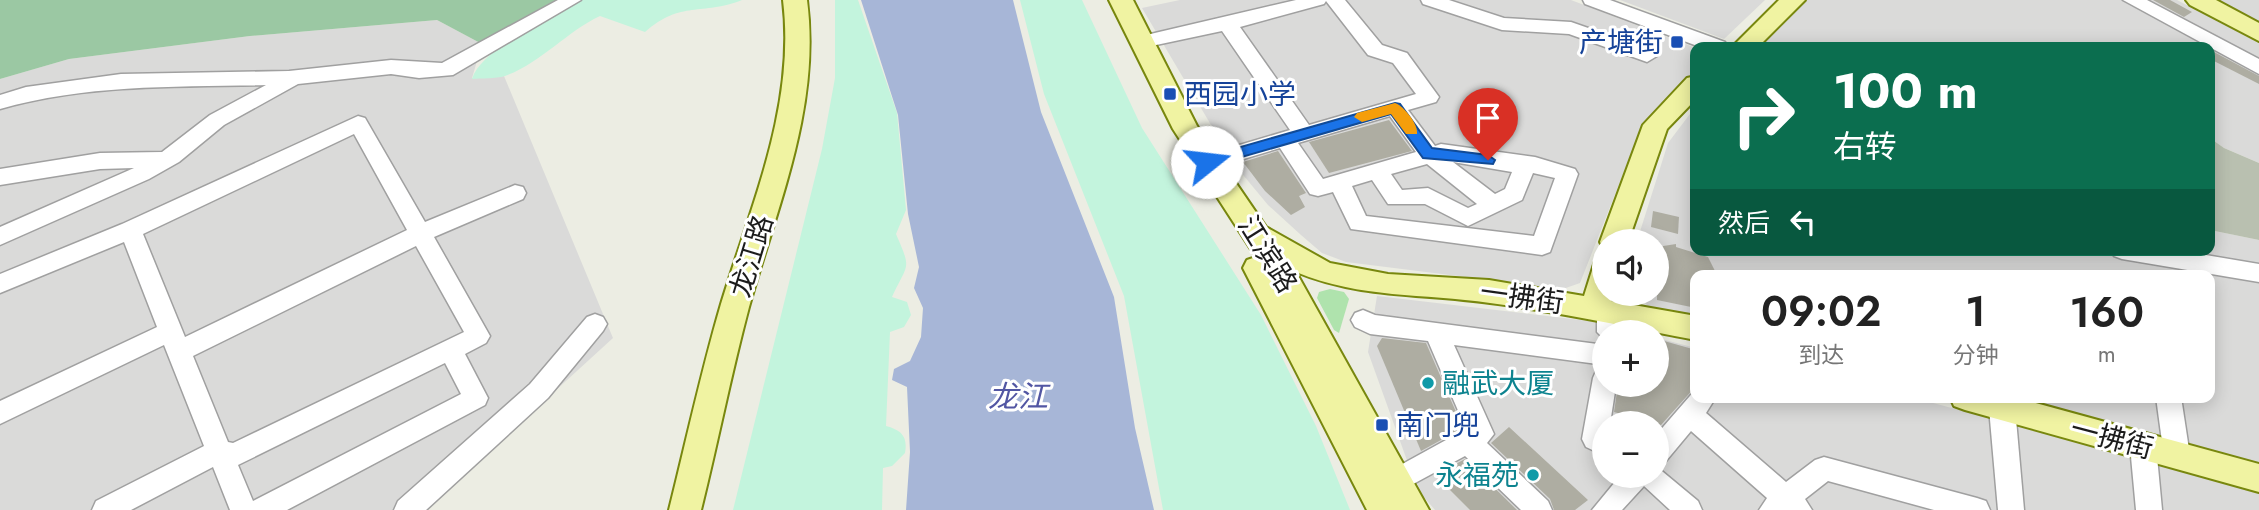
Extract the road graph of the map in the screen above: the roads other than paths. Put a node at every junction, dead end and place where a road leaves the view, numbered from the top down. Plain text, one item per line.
1 (572, 0) edge
2 (795, 0) edge
3 (811, 0) edge
4 (1106, 0) edge
5 (1121, 0) edge
6 (1317, 0) edge
7 (1335, 0) edge
8 (1430, 0) edge
9 (1592, 0) edge
10 (1780, 0) edge
11 (1793, 0) edge
12 (2132, 0) edge
13 (2198, 0) edge
14 (2212, 0) edge
15 (1226, 22) junction
16 (2254, 28) edge
17 (1142, 42) junction
18 (1704, 42) edge
19 (1737, 42) edge
20 (1749, 42) edge
21 (2206, 42) edge
22 (2215, 43) edge
23 (2215, 47) edge
24 (1647, 56) dead end
25 (2259, 67) edge
26 (303, 76) junction
27 (1690, 89) edge
28 (0, 102) edge
29 (1690, 103) edge
30 (1395, 108) junction
31 (1294, 136) junction
32 (1429, 154) junction
33 (166, 160) junction
34 (1207, 162) junction
35 (1525, 166) junction
36 (1377, 170) junction
37 (0, 177) edge
38 (1339, 182) junction
39 (515, 193) dead end
40 (1492, 204) junction
41 (1619, 229) edge
42 (1632, 229) edge
43 (130, 230) junction
44 (1256, 232) junction
45 (421, 235) junction
46 (0, 237) edge
47 (2135, 257) edge
48 (2259, 273) edge
49 (0, 284) edge
50 (1606, 312) edge
51 (1363, 320) dead end
52 (595, 324) dead end
53 (1690, 327) edge
54 (1437, 334) junction
55 (174, 341) junction
56 (450, 349) junction
57 (1592, 353) edge
58 (1985, 403) edge
59 (2169, 403) edge
60 (1697, 406) edge
61 (2002, 408) junction
62 (0, 413) edge
63 (1669, 439) edge
64 (1469, 443) junction
65 (2143, 446) junction
66 (220, 452) junction
67 (2177, 456) junction
68 (2259, 478) edge
69 (1395, 481) junction
70 (1629, 488) edge
71 (1664, 488) edge
72 (1617, 506) edge
73 (1786, 506) edge
74 (105, 510) edge
75 (243, 510) edge
76 (261, 510) edge
77 (407, 510) edge
78 (685, 510) edge
79 (703, 510) edge
80 (1384, 510) edge
81 (1413, 510) edge
82 (1539, 510) edge
83 (1689, 510) edge
84 (1978, 510) edge
85 (2011, 510) edge
86 (2149, 510) edge

1 - 26 street
2 - 78 main road, 龙江路
3 - 79 main road, 龙江路
4 - 80 main road, 江滨路
5 - 17 main road, 江滨路
6 - 15 street
7 - 30 street
8 - 24 street
9 - 18 street
10 - 19 main road
11 - 20 main road
12 - 21 street
13 - 16 main road
14 - 16 main road
15 - 17 street
15 - 31 street
16 - 22 street
17 - 34 main road, 江滨路
23 - 25 street
26 - 28 street
26 - 33 street
27 - 41 main road
29 - 42 main road
30 - 31 street
30 - 32 street
31 - 34 street
31 - 38 street
32 - 35 street
32 - 36 street
32 - 40 street
33 - 37 street
33 - 46 street
34 - 44 main road, 江滨路
35 - 38 street
35 - 40 street
36 - 38 street
36 - 40 street
39 - 45 street
43 - 45 street
43 - 49 street
43 - 55 street
44 - 50 main road, 一拂街
44 - 69 main road, 江滨路
45 - 55 street
45 - 56 street
47 - 48 street
50 - 53 main road, 一拂街
51 - 54 street
52 - 77 street
54 - 57 street
54 - 64 street
55 - 62 street
55 - 66 street
56 - 66 street
56 - 76 street
58 - 61 main road, 一拂街
59 - 67 street
60 - 63 street
60 - 73 street
61 - 65 main road, 一拂街
61 - 85 street
64 - 69 street
64 - 82 street
65 - 67 main road, 一拂街
65 - 86 street
66 - 74 street
66 - 75 street
67 - 68 main road, 一拂街
69 - 81 main road, 江滨路
70 - 72 street
71 - 83 street
73 - 84 street

